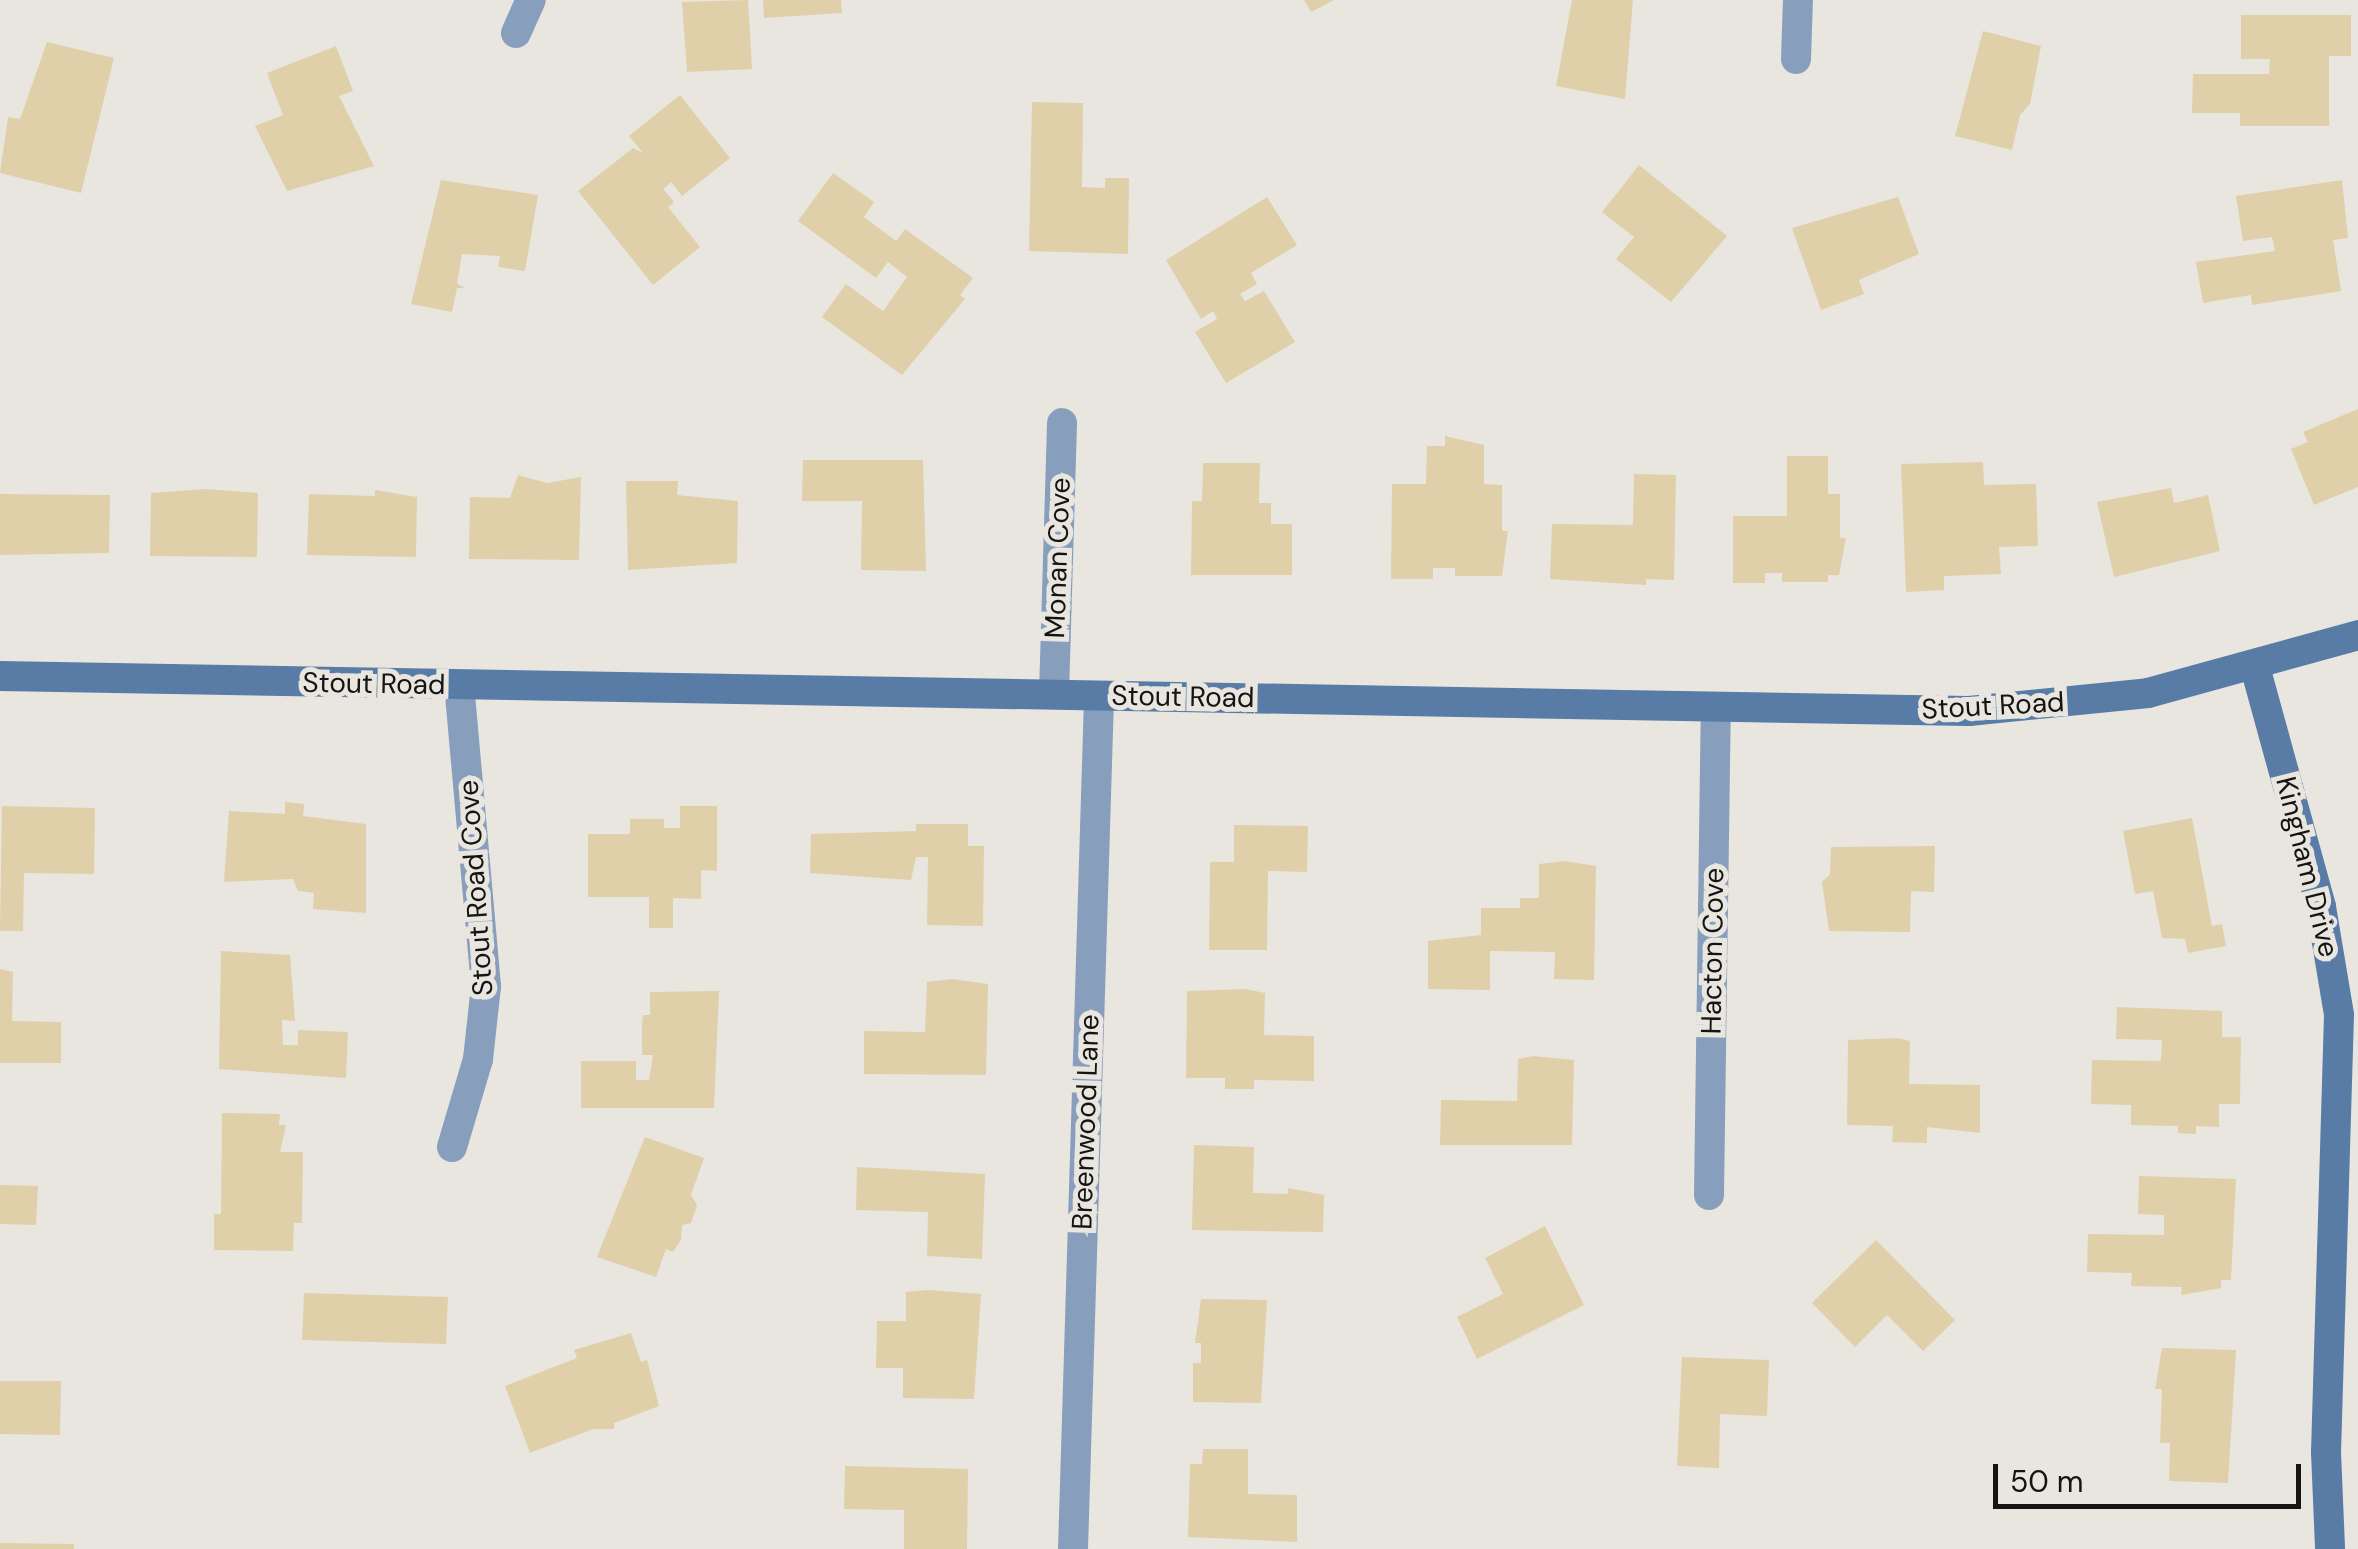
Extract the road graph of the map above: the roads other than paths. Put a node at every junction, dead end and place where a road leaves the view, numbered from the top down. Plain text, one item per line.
1 (531, 0) edge
2 (1798, 0) edge
3 (516, 32) dead end
4 (1796, 58) dead end
5 (1062, 423) dead end
6 (2358, 635) edge
7 (2255, 667) junction
8 (0, 676) edge
9 (459, 686) junction
10 (1054, 694) junction
11 (1099, 696) junction
12 (1716, 707) junction
13 (452, 1147) dead end
14 (1709, 1195) dead end
15 (1073, 1549) edge
16 (2330, 1549) edge

1 - 3 street
2 - 4 street
5 - 10 street, Monan Cove
6 - 7 street, Stout Road
7 - 12 street, Stout Road
7 - 16 street, Kingham Drive
8 - 9 street, Stout Road
9 - 10 street, Stout Road
9 - 13 street, Stout Road Cove
10 - 11 street, Stout Road
11 - 12 street, Stout Road
11 - 15 street, Breenwood Lane
12 - 14 street, Hacton Cove

